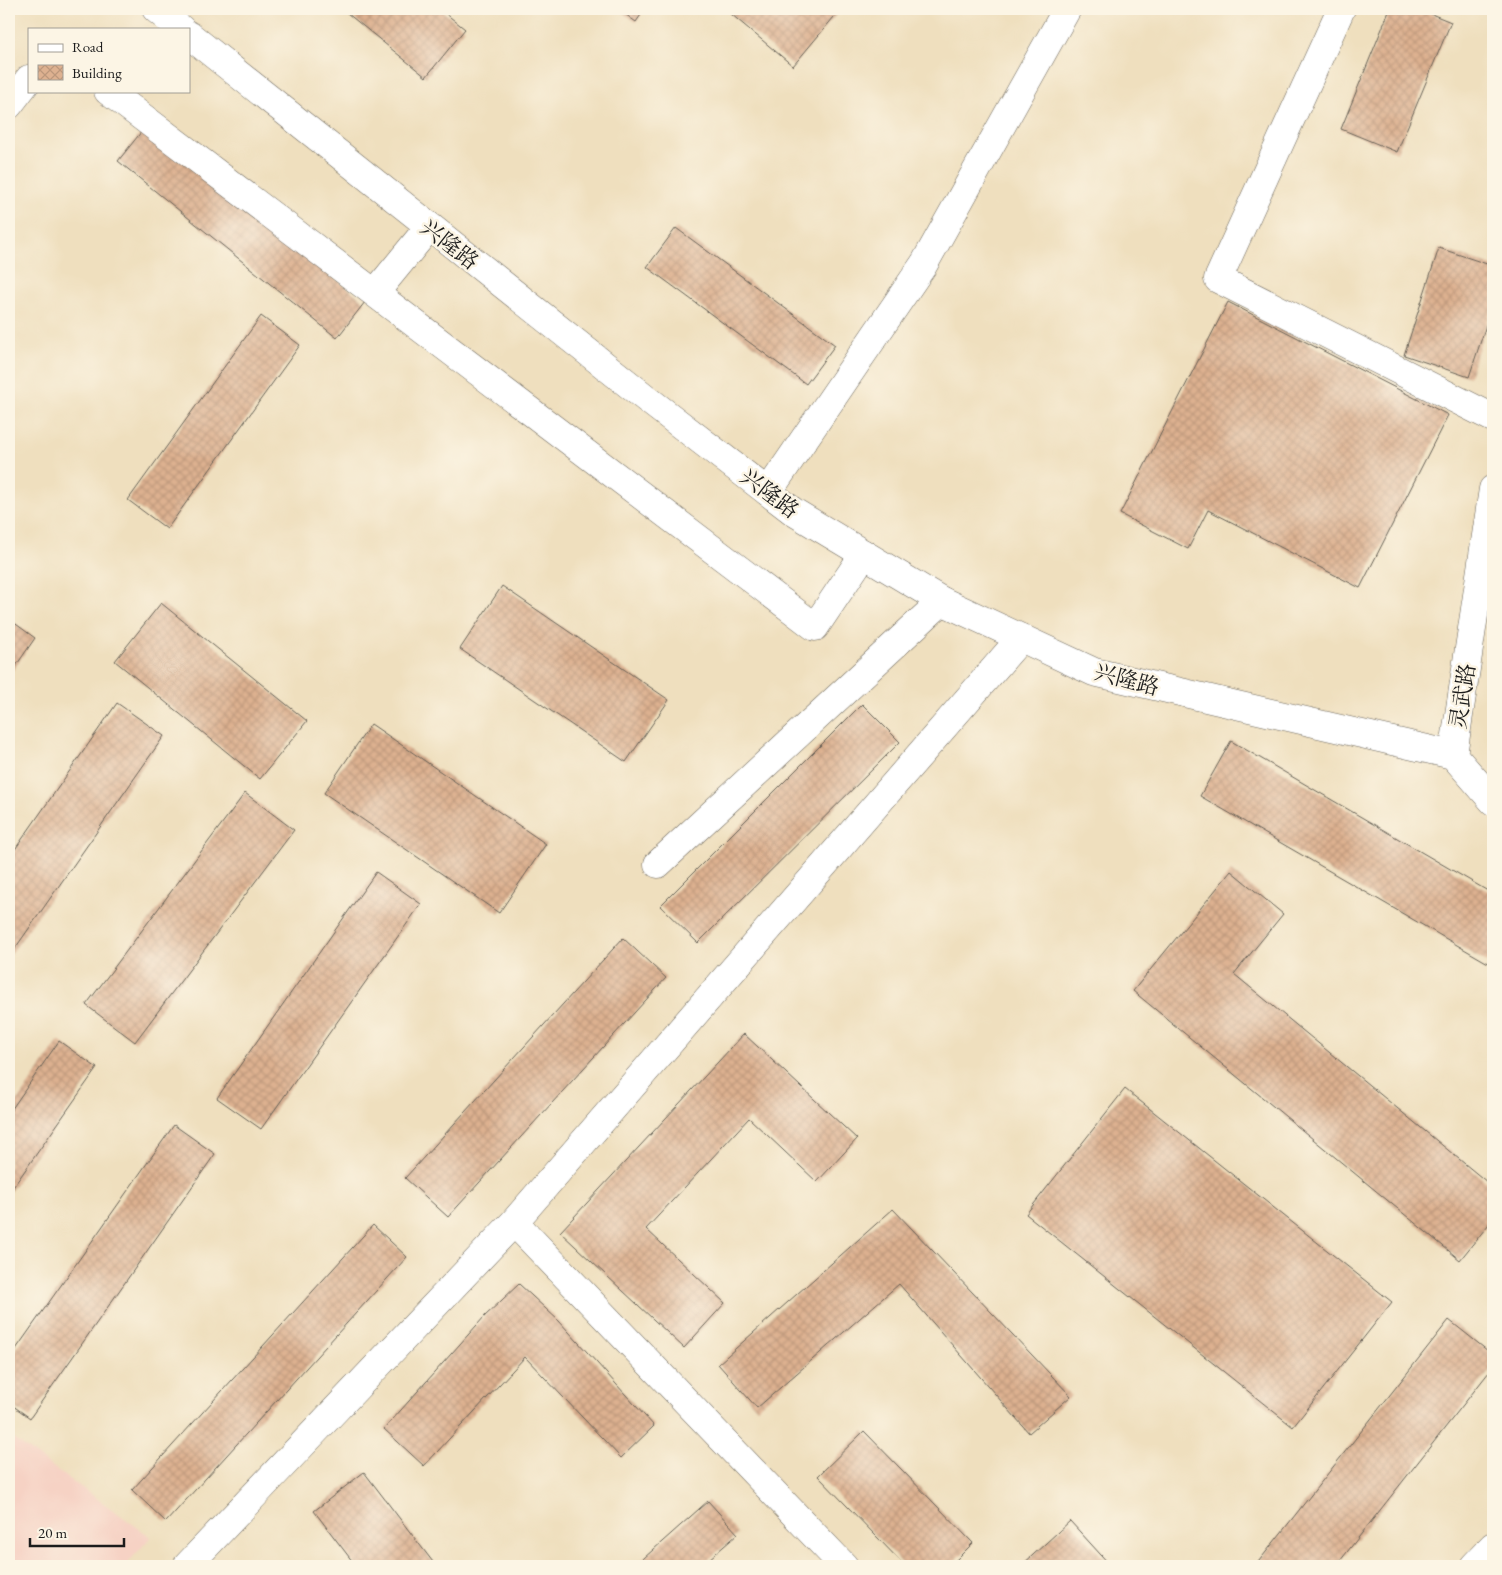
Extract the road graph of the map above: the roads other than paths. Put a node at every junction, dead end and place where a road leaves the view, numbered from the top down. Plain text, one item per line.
1 (156, 9) edge
2 (1067, 9) edge
3 (1341, 9) edge
4 (180, 28) edge
5 (190, 36) edge
6 (28, 80) edge
7 (109, 92) edge
8 (9, 105) edge
9 (428, 227) junction
10 (375, 293) junction
11 (1493, 418) edge
12 (1493, 489) edge
13 (768, 492) junction
14 (864, 554) junction
15 (942, 601) junction
16 (1021, 638) junction
17 (1452, 755) junction
18 (1493, 801) edge
19 (658, 864) dead end
20 (514, 1222) junction
21 (1493, 1546) edge
22 (187, 1566) edge
23 (844, 1566) edge
24 (1474, 1566) edge

1 - 4 street
2 - 13 street
3 - 11 street
5 - 9 street, 兴隆路
6 - 8 street
7 - 10 street
9 - 10 street
9 - 13 street, 兴隆路
10 - 14 street
12 - 17 street, 灵武路
13 - 14 street, 兴隆路
14 - 15 street, 兴隆路
15 - 16 street, 兴隆路
15 - 19 street
16 - 17 street, 兴隆路
16 - 20 street
17 - 18 street
20 - 22 street
20 - 23 street
21 - 24 street

